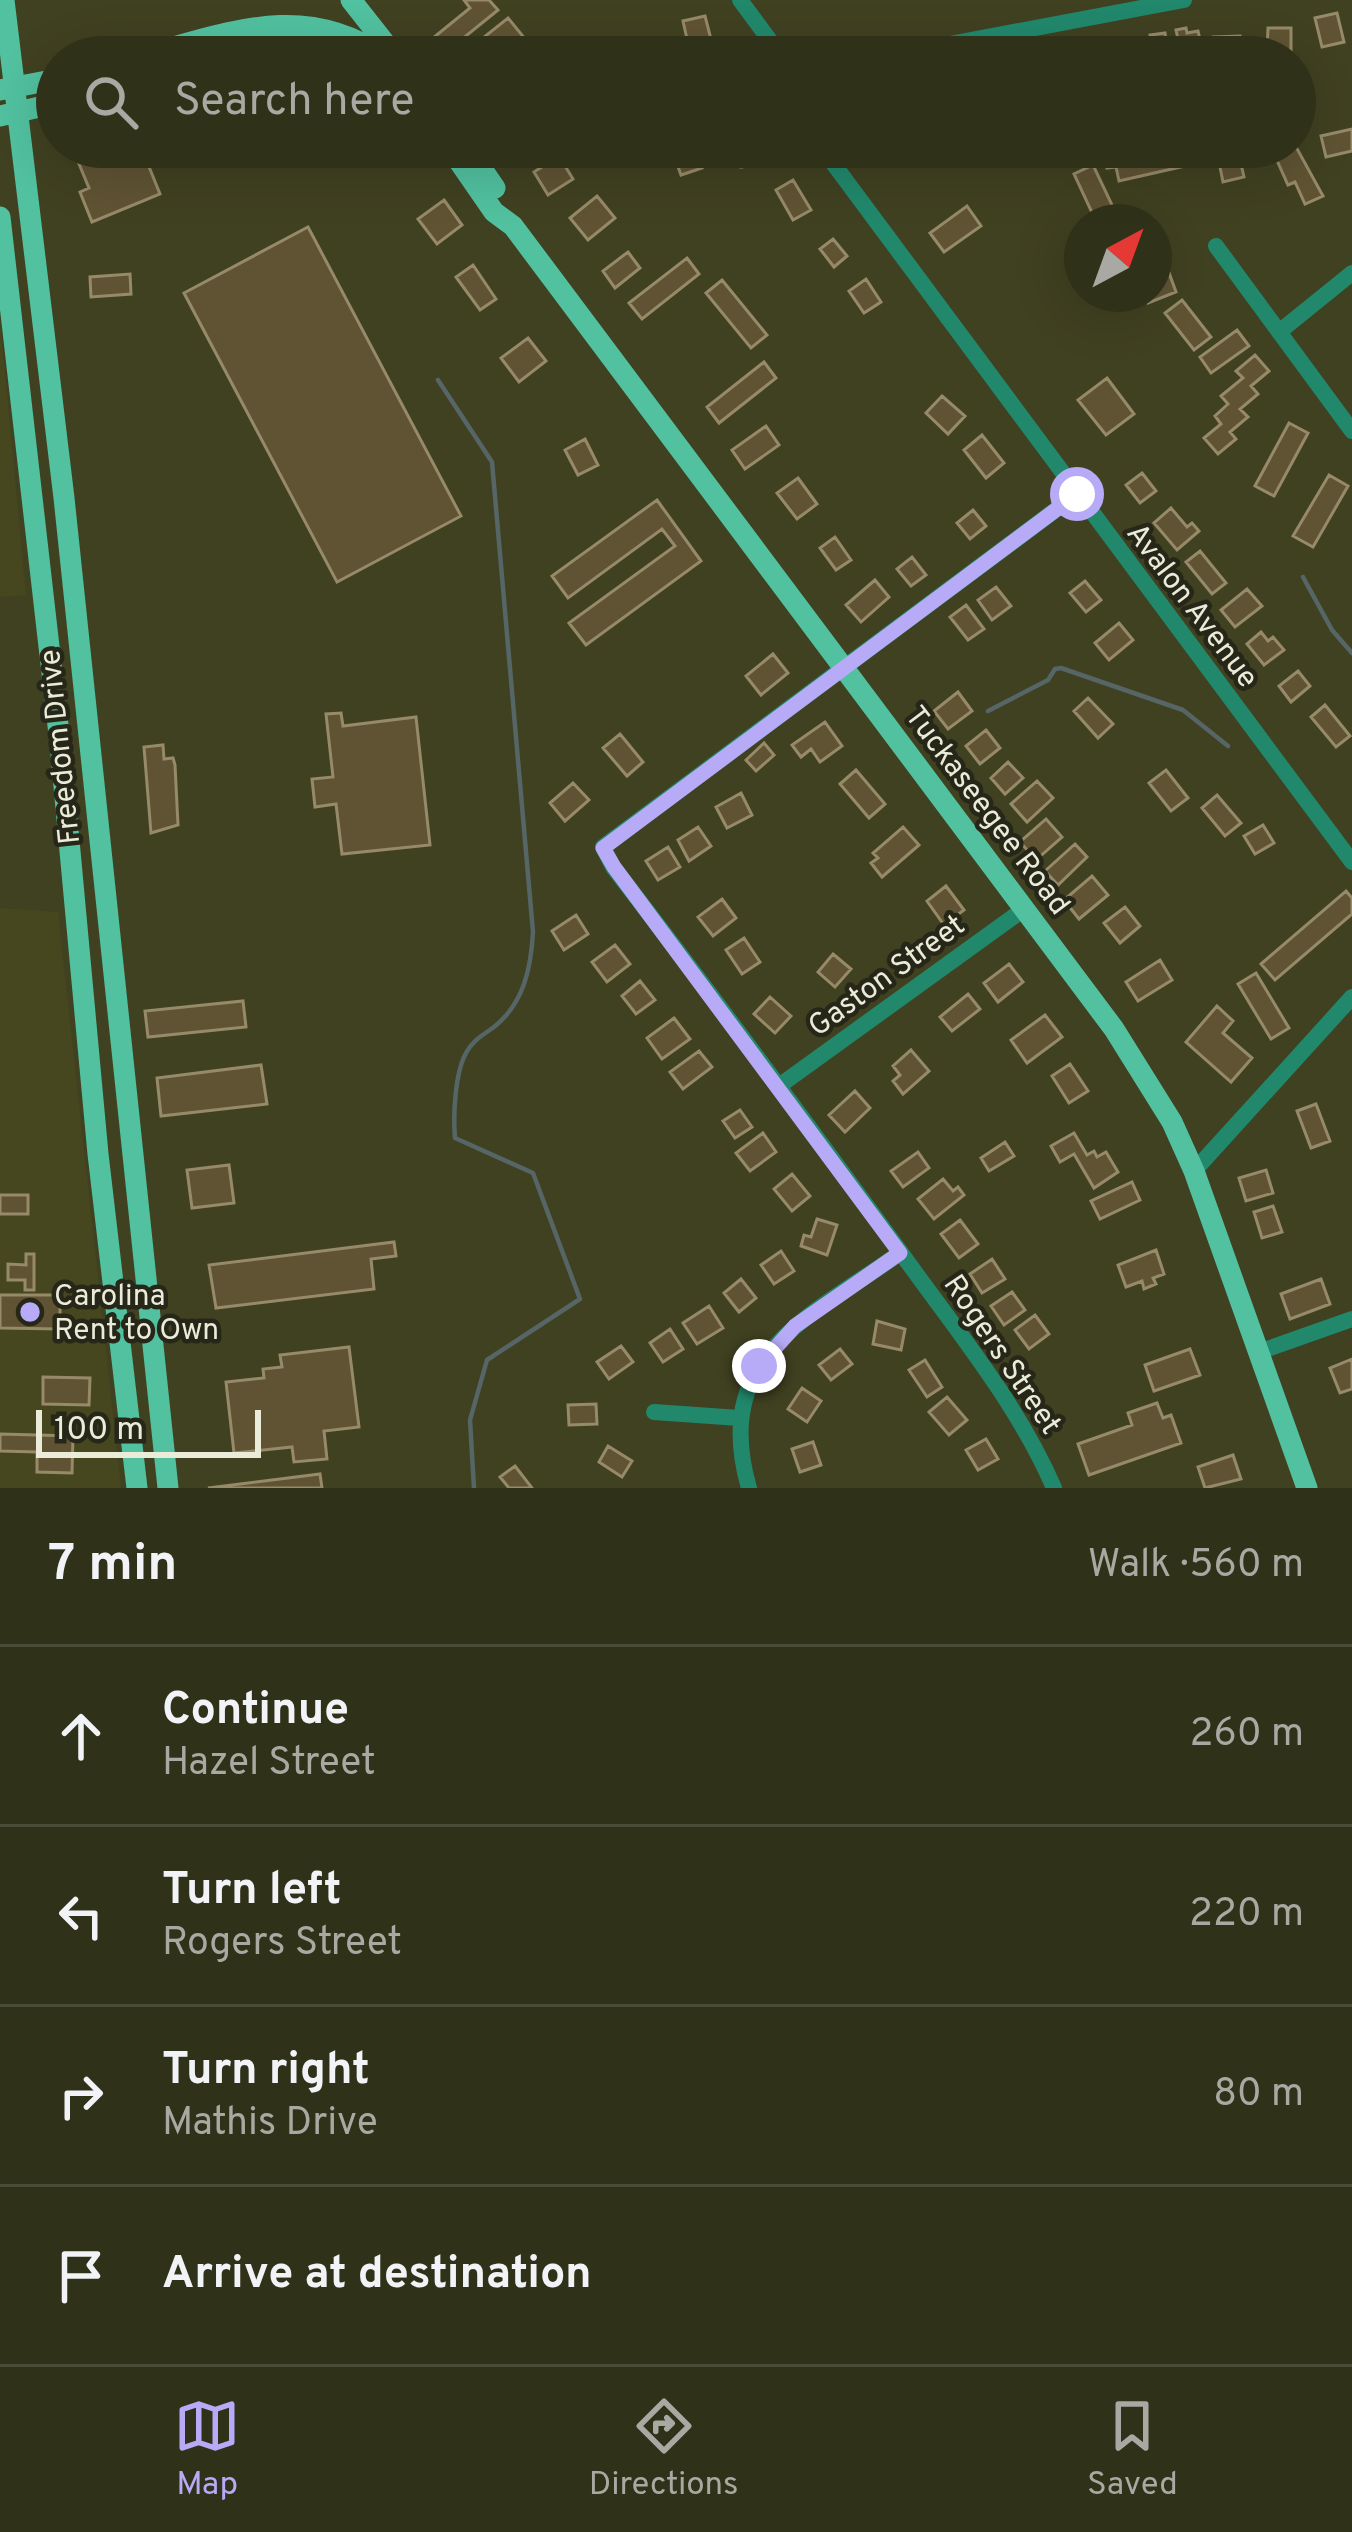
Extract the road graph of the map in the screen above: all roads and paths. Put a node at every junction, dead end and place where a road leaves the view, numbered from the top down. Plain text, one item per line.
1 (4, 0) edge
2 (295, 0) edge
3 (351, 0) edge
4 (740, 0) edge
5 (1184, 0) edge
6 (318, 14) junction
7 (272, 21) junction
8 (217, 36) edge
9 (301, 36) edge
10 (354, 36) edge
11 (379, 36) edge
12 (767, 36) edge
13 (993, 36) edge
14 (8, 89) edge
15 (10, 114) edge
16 (463, 168) edge
17 (481, 168) edge
18 (836, 168) edge
19 (0, 218) edge
20 (514, 226) junction
21 (1216, 246) dead end
22 (1352, 273) edge
23 (1279, 332) junction
24 (1352, 430) edge
25 (24, 431) junction
26 (1077, 494) junction
27 (64, 498) junction
28 (844, 668) junction
29 (1352, 862) edge
30 (1024, 909) junction
31 (111, 970) junction
32 (81, 972) junction
33 (1352, 997) edge
34 (779, 1086) junction
35 (1194, 1171) junction
36 (900, 1253) junction
37 (1352, 1319) edge
38 (1259, 1352) junction
39 (654, 1412) dead end
40 (739, 1418) junction
41 (137, 1488) edge
42 (168, 1488) edge
43 (749, 1488) edge
44 (1054, 1488) edge
45 (1307, 1488) edge

1 - 14 main road, Freedom Drive
2 - 7 main road
3 - 11 main road
4 - 12 street
5 - 13 street
6 - 7 main road
6 - 9 main road
6 - 10 main road
7 - 8 main road
14 - 15 main road, Freedom Drive
15 - 27 main road, Freedom Drive
16 - 20 main road, Tuckaseegee Road
17 - 20 main road, Tuckaseegee Road
18 - 26 street, Avalon Avenue
19 - 25 main road, Freedom Drive
20 - 28 main road, Tuckaseegee Road
21 - 23 street
22 - 23 street
23 - 24 street
25 - 27 main road
25 - 32 main road, Freedom Drive
26 - 28 street
26 - 29 street, Avalon Avenue
27 - 31 main road, Freedom Drive
28 - 30 main road, Tuckaseegee Road
28 - 34 street, Rogers Street
30 - 34 street, Gaston Street
30 - 35 main road, Tuckaseegee Road
31 - 32 main road
31 - 42 main road, Freedom Drive
32 - 41 main road, Freedom Drive
33 - 35 street
34 - 36 street, Rogers Street
35 - 38 main road, Tuckaseegee Road
36 - 40 street
36 - 44 street, Rogers Street
37 - 38 street
38 - 45 main road, Tuckaseegee Road
39 - 40 street
40 - 43 street

